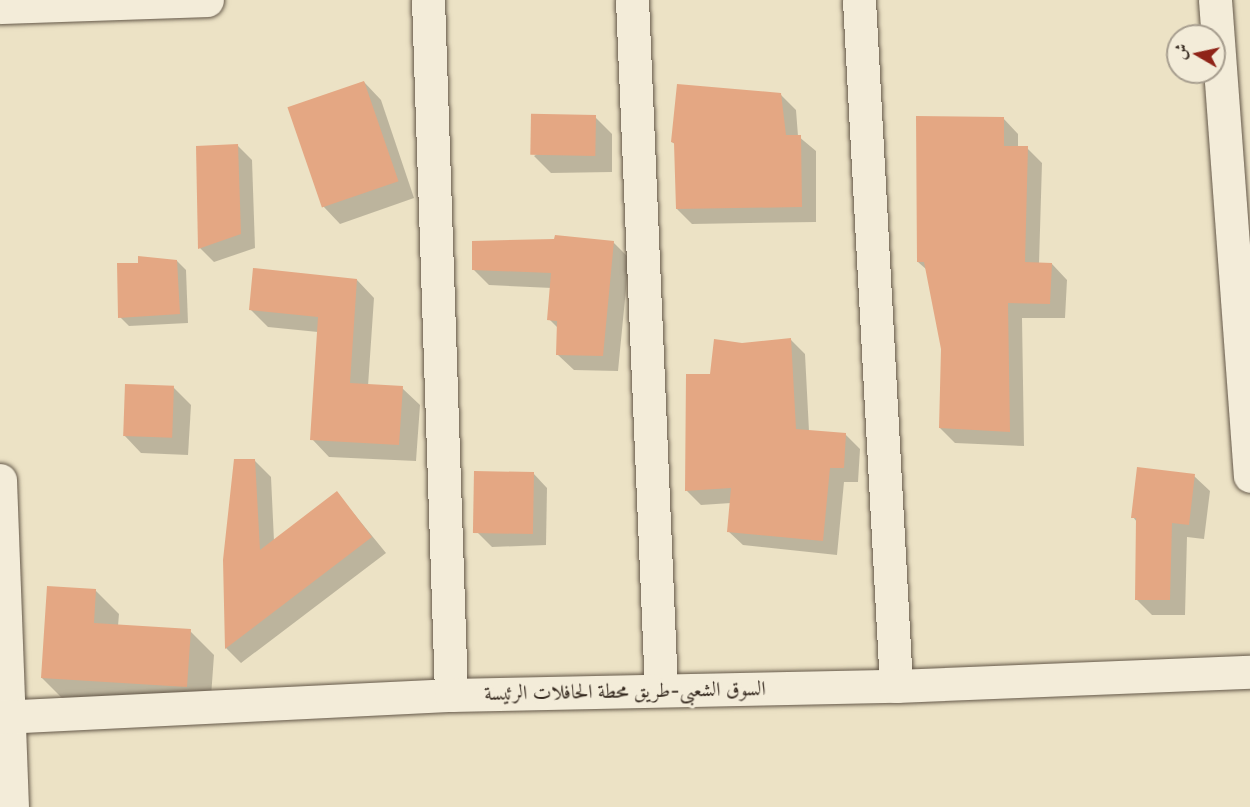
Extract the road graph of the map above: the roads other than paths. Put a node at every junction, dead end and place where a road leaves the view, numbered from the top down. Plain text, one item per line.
1 (207, 0) edge
2 (428, 0) edge
3 (632, 0) edge
4 (859, 0) edge
5 (1215, 0) edge
6 (0, 7) edge
7 (1250, 476) edge
8 (0, 480) edge
9 (1250, 672) edge
10 (896, 686) junction
11 (661, 688) junction
12 (451, 695) junction
13 (5, 717) edge
14 (12, 807) edge

1 - 6 street
2 - 12 street
3 - 11 street
4 - 10 street
5 - 7 street
8 - 13 street
9 - 10 street, السوق الشعبى-طريق محطة الحافلات الرئيسة
10 - 11 street, السوق الشعبى-طريق محطة الحافلات الرئيسة
11 - 12 street, السوق الشعبى-طريق محطة الحافلات الرئيسة
12 - 13 street, السوق الشعبى-طريق محطة الحافلات الرئيسة
13 - 14 street

